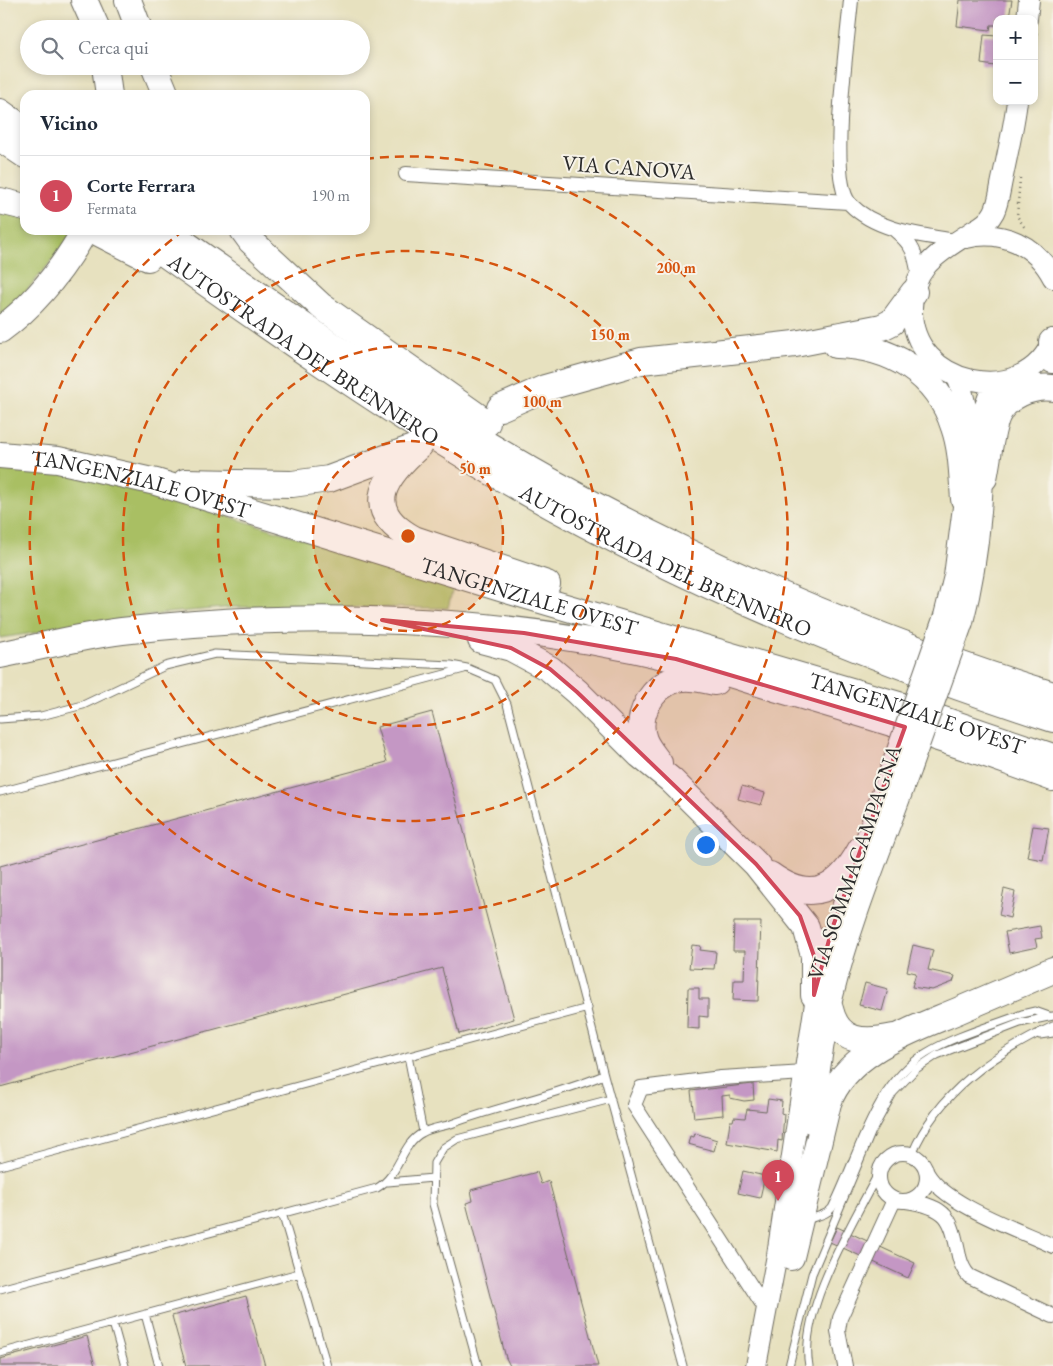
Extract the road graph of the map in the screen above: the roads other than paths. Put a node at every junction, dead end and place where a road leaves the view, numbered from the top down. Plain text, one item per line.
1 (84, 0) edge
2 (851, 0) edge
3 (1029, 0) edge
4 (1027, 15) edge
5 (93, 20) edge
6 (106, 75) edge
7 (158, 75) edge
8 (108, 90) edge
9 (164, 90) edge
10 (1016, 105) edge
11 (0, 112) edge
12 (20, 126) edge
13 (0, 138) edge
14 (20, 152) edge
15 (406, 174) dead end
16 (0, 201) edge
17 (848, 202) junction
18 (998, 202) junction
19 (20, 206) edge
20 (893, 228) junction
21 (82, 235) edge
22 (103, 235) edge
23 (138, 235) edge
24 (173, 235) edge
25 (247, 235) edge
26 (1022, 236) junction
27 (959, 240) junction
28 (1047, 261) edge
29 (1053, 278) edge
30 (917, 284) junction
31 (242, 308) junction
32 (0, 330) edge
33 (795, 344) junction
34 (1053, 347) edge
35 (957, 377) junction
36 (999, 382) junction
37 (1053, 388) edge
38 (500, 408) dead end
39 (0, 455) edge
40 (984, 478) junction
41 (156, 482) junction
42 (964, 500) junction
43 (954, 619) junction
44 (382, 620) junction
45 (0, 656) edge
46 (772, 667) junction
47 (963, 667) junction
48 (467, 668) junction
49 (1053, 695) edge
50 (858, 712) junction
51 (0, 719) edge
52 (1053, 719) edge
53 (1053, 757) edge
54 (671, 780) junction
55 (1053, 780) edge
56 (0, 792) edge
57 (861, 849) junction
58 (756, 864) junction
59 (1053, 970) edge
60 (822, 1002) junction
61 (588, 1008) junction
62 (1052, 1017) edge
63 (1053, 1026) edge
64 (1053, 1033) edge
65 (900, 1036) junction
66 (1025, 1039) junction
67 (408, 1056) junction
68 (805, 1073) junction
69 (604, 1075) junction
70 (610, 1099) junction
71 (423, 1132) junction
72 (912, 1154) junction
73 (0, 1166) edge
74 (882, 1166) junction
75 (927, 1173) junction
76 (433, 1178) junction
77 (388, 1182) junction
78 (900, 1200) junction
79 (282, 1213) junction
80 (799, 1229) junction
81 (1053, 1246) edge
82 (791, 1257) junction
83 (299, 1273) junction
84 (0, 1289) edge
85 (766, 1311) junction
86 (145, 1314) junction
87 (1053, 1316) edge
88 (113, 1322) junction
89 (0, 1353) edge
90 (125, 1366) edge
91 (159, 1366) edge
92 (327, 1366) edge
93 (478, 1366) edge
94 (683, 1366) edge
95 (756, 1366) edge
96 (769, 1366) edge
97 (789, 1366) edge
98 (809, 1366) edge
99 (845, 1366) edge

1 - 5 highway
2 - 17 street
3 - 4 street
6 - 8 highway
7 - 9 highway
10 - 18 street
11 - 12 highway
13 - 14 highway
15 - 17 street, VIA CANOVA
16 - 19 highway
17 - 20 street
18 - 26 street
18 - 27 street
20 - 27 street
20 - 30 street
21 - 32 highway
22 - 31 highway
23 - 31 highway, AUTOSTRADA DEL BRENNERO
24 - 47 highway, AUTOSTRADA DEL BRENNERO
25 - 47 highway
26 - 27 street
26 - 28 street
27 - 30 street
28 - 29 street
30 - 33 highway
30 - 35 street
31 - 52 highway, AUTOSTRADA DEL BRENNERO
33 - 38 highway
33 - 42 highway
34 - 36 street
35 - 36 street
35 - 42 street, VIA SOMMACAMPAGNA
36 - 40 street, VIA SOMMACAMPAGNA
37 - 40 highway
39 - 41 highway, TANGENZIALE OVEST
40 - 43 street, VIA SOMMACAMPAGNA
41 - 46 highway, TANGENZIALE OVEST
41 - 46 highway
42 - 43 street, VIA SOMMACAMPAGNA
43 - 57 street, VIA SOMMACAMPAGNA, bridge
43 - 60 street, VIA SOMMACAMPAGNA, bridge
44 - 45 highway, TANGENZIALE OVEST
44 - 50 highway, TANGENZIALE OVEST
44 - 54 highway
46 - 53 highway, TANGENZIALE OVEST
47 - 49 highway, AUTOSTRADA DEL BRENNERO
48 - 51 lane
48 - 56 lane
48 - 61 lane
50 - 54 highway
50 - 55 highway, TANGENZIALE OVEST
54 - 58 highway
57 - 58 highway
57 - 60 street, VIA SOMMACAMPAGNA
58 - 60 highway
59 - 65 highway
60 - 65 highway
60 - 68 street, VIA SOMMACAMPAGNA
60 - 82 street, VIA SOMMACAMPAGNA
61 - 67 lane
61 - 69 lane
62 - 80 lane
62 - 97 lane
63 - 66 lane
64 - 66 lane
65 - 80 highway
66 - 72 lane
67 - 71 lane
67 - 73 lane
68 - 85 street, VIA SOMMACAMPAGNA
68 - 85 street
69 - 70 lane
69 - 71 lane
70 - 76 lane
70 - 94 lane
71 - 77 lane
72 - 74 street
72 - 75 street
74 - 78 street
74 - 98 lane
75 - 78 street
75 - 81 street
76 - 77 lane
76 - 93 lane
77 - 79 lane
78 - 87 street
78 - 99 street
79 - 83 lane
79 - 84 lane
80 - 82 highway
82 - 96 street, VIA SOMMACAMPAGNA
83 - 86 lane
83 - 92 lane
85 - 95 street, VIA SOMMACAMPAGNA
86 - 88 lane
86 - 91 lane
88 - 89 lane
88 - 90 lane

